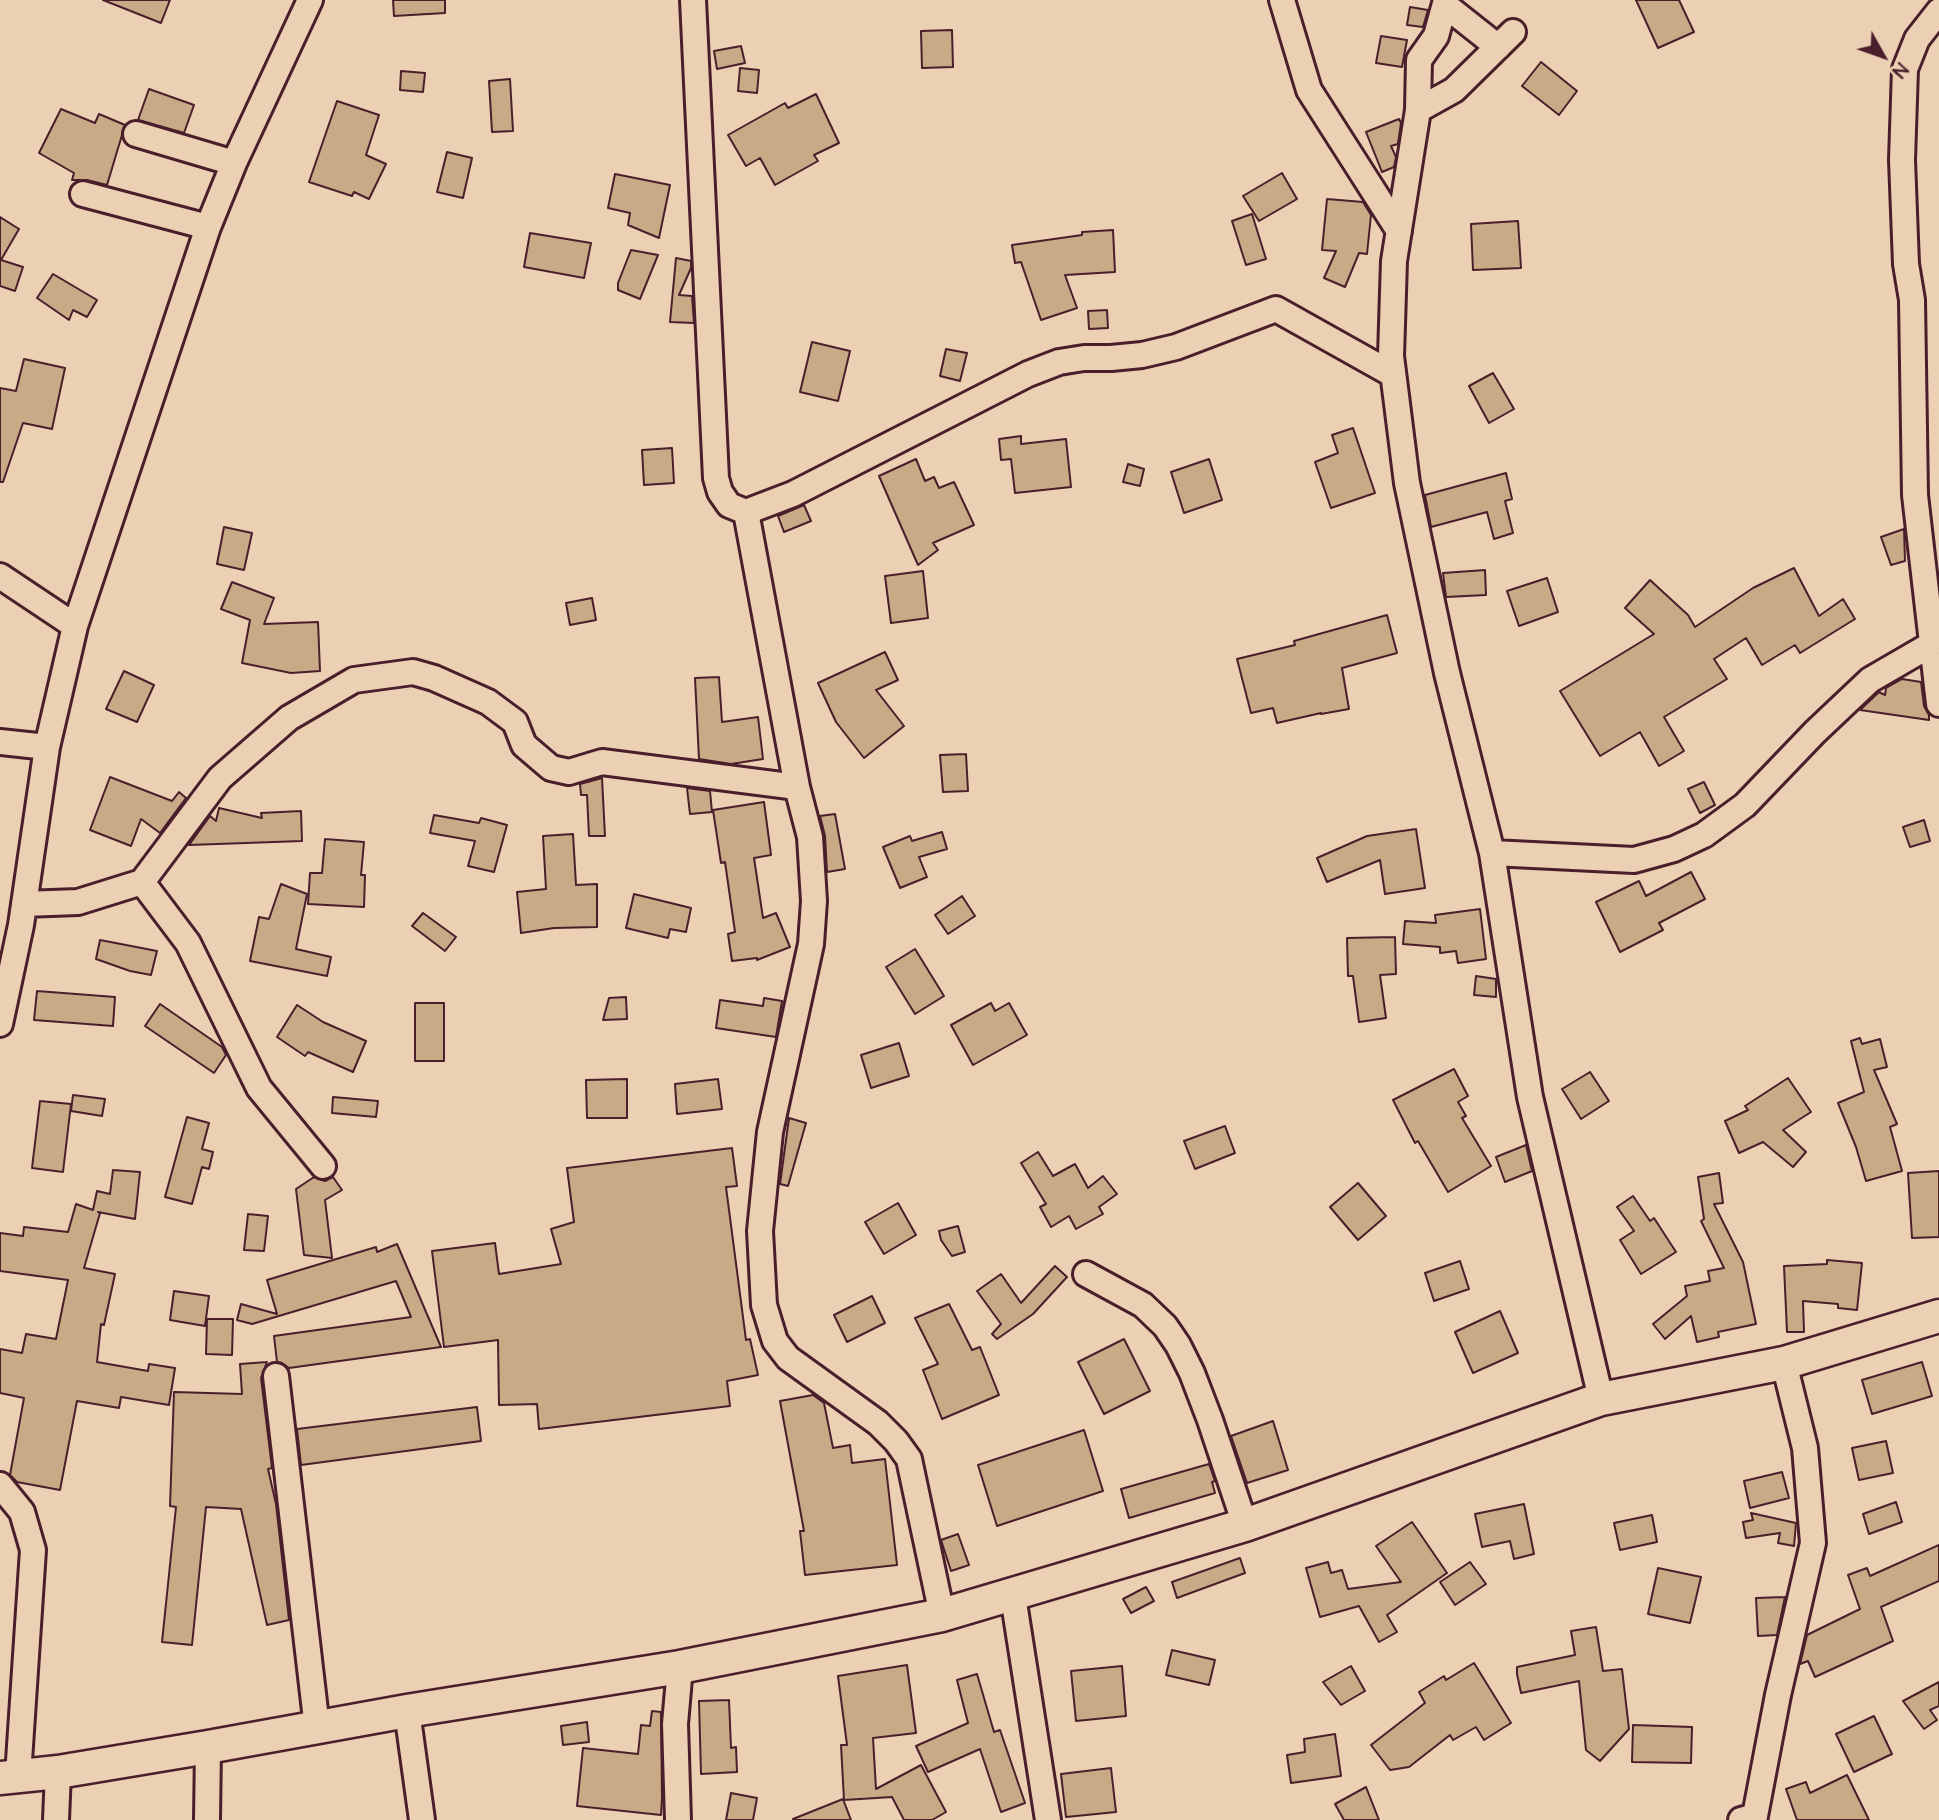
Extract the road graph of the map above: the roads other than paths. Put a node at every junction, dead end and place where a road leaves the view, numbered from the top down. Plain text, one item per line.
1 (310, 0) edge
2 (693, 0) edge
3 (1282, 0) edge
4 (1446, 2) edge
5 (1939, 11) edge
6 (1418, 110) junction
7 (136, 134) dead end
8 (234, 163) junction
9 (83, 194) dead end
10 (208, 227) junction
11 (1399, 231) junction
12 (1392, 374) junction
13 (746, 512) junction
14 (0, 576) edge
15 (75, 626) junction
16 (1932, 644) junction
17 (1939, 704) edge
18 (0, 742) edge
19 (47, 747) junction
20 (797, 787) junction
21 (1492, 853) junction
22 (142, 882) junction
23 (15, 917) edge
24 (0, 1024) edge
25 (323, 1166) dead end
26 (1086, 1274) dead end
27 (1939, 1316) edge
28 (1784, 1363) junction
29 (276, 1376) dead end
30 (1601, 1399) junction
31 (0, 1485) edge
32 (1245, 1525) junction
33 (1013, 1596) junction
34 (943, 1615) junction
35 (680, 1667) junction
36 (407, 1711) junction
37 (317, 1728) junction
38 (208, 1747) junction
39 (58, 1772) junction
40 (9, 1777) edge
41 (57, 1820) edge
42 (207, 1820) edge
43 (422, 1820) edge
44 (678, 1820) edge
45 (1048, 1820) edge
46 (1741, 1820) edge

1 - 8 street
2 - 13 street
3 - 11 street
4 - 6 street
4 - 6 street
5 - 16 street
6 - 11 street
7 - 8 street
8 - 10 street
9 - 10 street
10 - 15 street
11 - 12 street
12 - 13 street
12 - 21 street
13 - 20 street
14 - 15 street
15 - 19 street
16 - 17 street
16 - 21 street
18 - 19 street
19 - 23 street
20 - 22 street
20 - 34 street
21 - 30 street
22 - 23 street
22 - 25 street
23 - 24 street
26 - 32 street
27 - 28 main road
28 - 30 main road
28 - 46 street
29 - 37 street
30 - 32 main road
31 - 40 street
32 - 33 main road
33 - 34 main road
33 - 45 street
34 - 35 main road
35 - 36 main road
35 - 44 street
36 - 37 main road
36 - 43 street
37 - 38 main road
38 - 39 main road
38 - 42 street
39 - 40 main road
39 - 41 street

